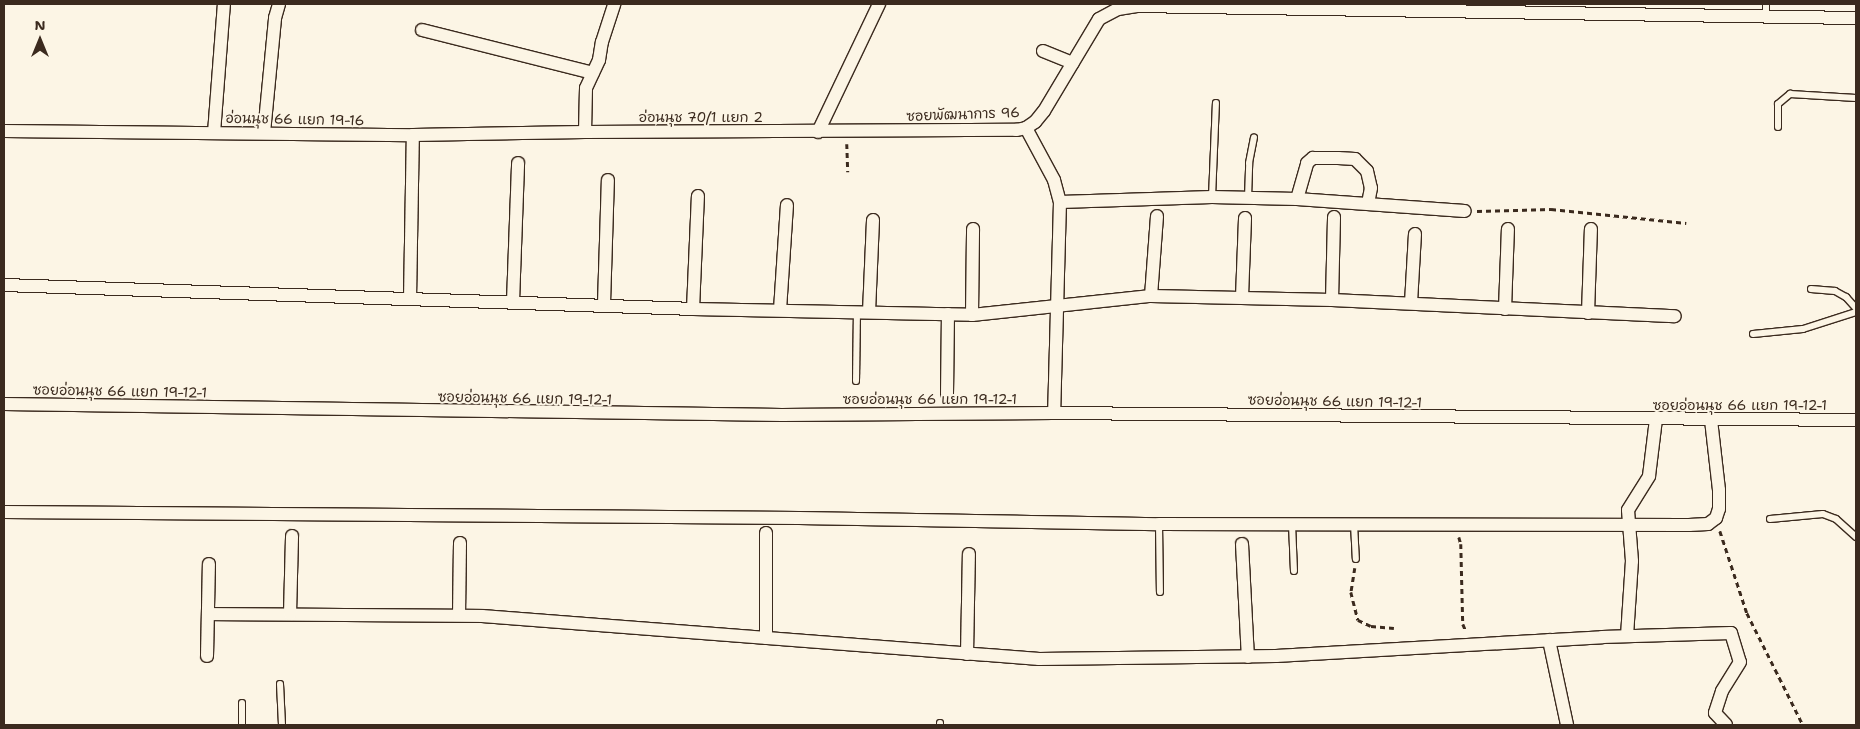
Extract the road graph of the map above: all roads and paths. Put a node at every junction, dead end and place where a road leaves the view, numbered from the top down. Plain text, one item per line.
1 (224, 4) edge
2 (279, 4) edge
3 (614, 4) edge
4 (879, 4) edge
5 (1766, 10) edge
6 (1856, 18) edge
7 (422, 30) dead end
8 (1043, 51) dead end
9 (1073, 63) junction
10 (593, 72) junction
11 (1856, 98) edge
12 (1216, 103) dead end
13 (1778, 127) dead end
14 (1026, 128) junction
15 (4, 131) edge
16 (585, 132) junction
17 (818, 132) junction
18 (846, 132) junction
19 (214, 133) junction
20 (264, 133) junction
21 (412, 135) junction
22 (1254, 138) dead end
23 (518, 163) dead end
24 (848, 172) dead end
25 (608, 180) dead end
26 (698, 196) dead end
27 (1212, 197) junction
28 (1297, 199) junction
29 (1248, 200) junction
30 (1060, 202) junction
31 (1368, 204) junction
32 (787, 205) dead end
33 (1465, 211) joint
34 (1157, 216) dead end
35 (1334, 217) dead end
36 (1245, 218) dead end
37 (873, 220) dead end
38 (1686, 223) dead end
39 (973, 229) dead end
40 (1508, 229) dead end
41 (1591, 229) dead end
42 (1415, 234) dead end
43 (4, 285) edge
44 (1811, 289) dead end
45 (1151, 296) junction
46 (1242, 297) junction
47 (410, 299) junction
48 (1332, 300) junction
49 (513, 302) junction
50 (1411, 303) junction
51 (604, 304) junction
52 (1059, 304) junction
53 (1856, 308) edge
54 (693, 309) junction
55 (1505, 309) junction
56 (780, 310) junction
57 (863, 312) junction
58 (1856, 312) edge
59 (1588, 313) junction
60 (948, 314) junction
61 (972, 314) junction
62 (1675, 316) dead end
63 (1754, 334) dead end
64 (856, 381) dead end
65 (947, 394) dead end
66 (4, 404) edge
67 (1054, 413) junction
68 (1656, 419) junction
69 (1720, 419) junction
70 (1856, 420) edge
71 (4, 512) edge
72 (1716, 518) junction
73 (1770, 519) dead end
74 (1159, 524) junction
75 (1292, 524) junction
76 (1354, 524) junction
77 (1454, 524) junction
78 (1630, 525) junction
79 (766, 533) dead end
80 (292, 536) dead end
81 (1856, 537) edge
82 (460, 543) dead end
83 (1242, 544) dead end
84 (969, 554) dead end
85 (1356, 559) joint
86 (209, 564) dead end
87 (1294, 571) dead end
88 (1160, 592) dead end
89 (208, 614) junction
90 (290, 614) junction
91 (459, 615) junction
92 (1394, 628) dead end
93 (1468, 633) dead end
94 (1628, 636) junction
95 (766, 638) junction
96 (1549, 640) junction
97 (967, 654) junction
98 (207, 656) dead end
99 (1248, 657) junction
100 (280, 684) dead end
101 (242, 703) dead end
102 (242, 725) edge
103 (282, 725) edge
104 (1567, 725) edge
105 (1726, 725) edge
106 (1803, 725) edge

1 - 19 street
2 - 20 street
3 - 10 street
4 - 17 street
5 - 6 street, ซอยพัฒนาการ 96
5 - 9 street, ซอยพัฒนาการ 96
7 - 10 street
8 - 9 street
9 - 14 street, ซอยพัฒนาการ 96
10 - 16 street
11 - 13 lane
12 - 27 lane
14 - 18 street, ซอยพัฒนาการ 96
14 - 30 street
15 - 19 street, อ่อนนุช 66 แยก 19-16
16 - 17 street, อ่อนนุช 70/1 แยก 2
16 - 21 street, อ่อนนุช 66 แยก 19-16
17 - 18 street, ซอยพัฒนาการ 96
18 - 24 path
19 - 20 street, อ่อนนุช 66 แยก 19-16
20 - 21 street, อ่อนนุช 66 แยก 19-16
21 - 47 street
22 - 29 lane
23 - 49 street
25 - 51 street
26 - 54 street
27 - 29 street
27 - 30 street
28 - 29 street
28 - 31 street
28 - 31 street
30 - 52 street
31 - 33 street
32 - 56 street
33 - 38 path
34 - 45 street
35 - 48 street
36 - 46 street
37 - 57 street
39 - 61 street
40 - 55 street
41 - 59 street
42 - 50 street
43 - 47 street
44 - 53 lane
45 - 46 street
45 - 52 street
46 - 48 street
47 - 49 street
48 - 50 street
49 - 51 street
50 - 55 street
51 - 54 street
52 - 61 street
52 - 67 street
54 - 56 street
55 - 59 street
56 - 57 street
57 - 60 street
57 - 64 lane
58 - 63 lane
59 - 62 street
60 - 61 street
60 - 65 street
66 - 67 street, ซอยอ่อนนุช 66 แยก 19-12-1
67 - 68 street, ซอยอ่อนนุช 66 แยก 19-12-1
68 - 69 street, ซอยอ่อนนุช 66 แยก 19-12-1
68 - 78 street
69 - 70 street, ซอยอ่อนนุช 66 แยก 19-12-1
69 - 72 street
71 - 74 street
72 - 78 street
72 - 106 path
73 - 81 lane
74 - 75 street
74 - 88 lane
75 - 76 street
75 - 87 lane
76 - 77 street
76 - 85 lane
77 - 78 street
77 - 93 path
78 - 94 street
79 - 95 street
80 - 90 street
82 - 91 street
83 - 99 street
84 - 97 street
85 - 92 path
86 - 89 street
89 - 90 street
89 - 98 street
90 - 91 street
91 - 95 street
94 - 96 street
94 - 105 street
95 - 97 street
96 - 99 street
96 - 104 street
97 - 99 street
100 - 103 lane
101 - 102 lane

